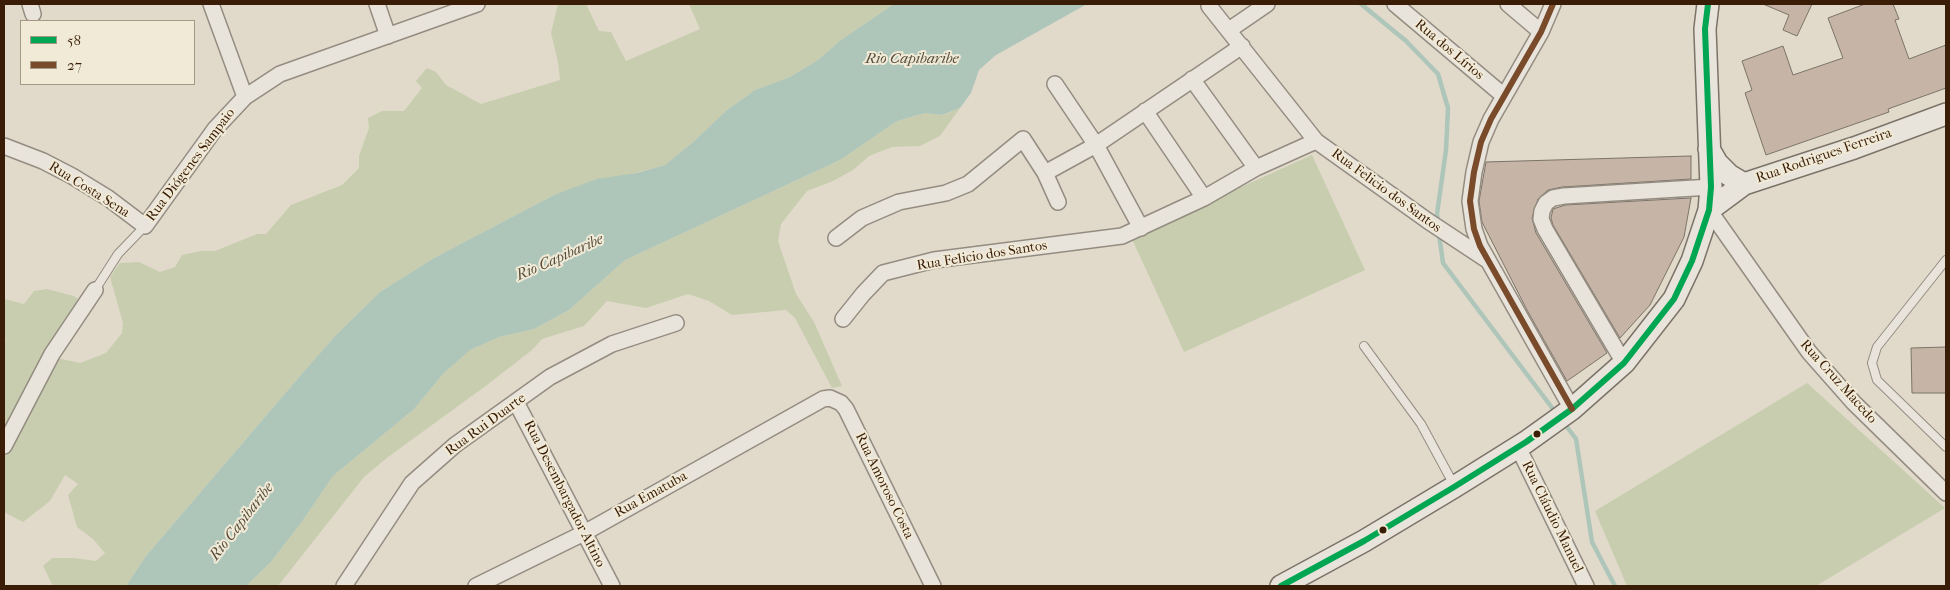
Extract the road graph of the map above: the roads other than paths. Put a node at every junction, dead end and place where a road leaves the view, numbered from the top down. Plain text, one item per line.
1 (211, 4) edge
2 (377, 4) edge
3 (477, 4) edge
4 (1267, 4) edge
5 (1395, 4) edge
6 (1508, 4) edge
7 (1553, 4) edge
8 (1708, 4) edge
9 (1209, 6) dead end
10 (1229, 30) junction
11 (1541, 32) junction
12 (388, 36) junction
13 (1242, 46) junction
14 (1192, 78) junction
15 (1055, 84) dead end
16 (1504, 96) junction
17 (245, 97) junction
18 (1145, 111) junction
19 (1946, 114) edge
20 (1316, 141) junction
21 (1096, 145) junction
22 (4, 146) edge
23 (1709, 148) junction
24 (1256, 168) junction
25 (1045, 173) junction
26 (1744, 184) junction
27 (1711, 187) junction
28 (1204, 198) junction
29 (1058, 202) dead end
30 (1709, 210) junction
31 (145, 226) junction
32 (1140, 228) junction
33 (836, 238) dead end
34 (1487, 260) junction
35 (1946, 260) edge
36 (95, 290) joint
37 (843, 319) dead end
38 (676, 323) dead end
39 (1364, 346) dead end
40 (1624, 363) junction
41 (824, 399) joint
42 (516, 402) junction
43 (1564, 415) junction
44 (4, 446) edge
45 (1518, 447) junction
46 (1946, 447) edge
47 (1454, 487) junction
48 (1946, 493) edge
49 (584, 532) junction
50 (344, 586) edge
51 (476, 586) edge
52 (612, 586) edge
53 (933, 586) edge
54 (1283, 586) edge
55 (1586, 586) edge

1 - 17 street
2 - 12 street
3 - 12 street, Rua Diógenes Sampaio
4 - 10 street
5 - 16 street, Rua dos Lírios
6 - 11 street
7 - 11 street
8 - 23 main road
9 - 10 street
10 - 13 street
11 - 16 street
12 - 17 street, Rua Diógenes Sampaio
13 - 14 street
13 - 20 street
14 - 18 street
14 - 24 street
15 - 21 street
16 - 34 street
17 - 31 street, Rua Diógenes Sampaio
18 - 21 street
18 - 28 street
19 - 26 main road, Rua Rodrigues Ferreira
20 - 24 street, Rua Felicio dos Santos
20 - 34 street, Rua Felicio dos Santos
21 - 25 street
21 - 32 street
22 - 31 street, Rua Costa Sena
23 - 26 main road
23 - 27 main road
24 - 28 street, Rua Felicio dos Santos
25 - 29 street
25 - 33 street
26 - 30 main road, Rua Rodrigues Ferreira
27 - 30 main road
27 - 40 street
28 - 32 street, Rua Felicio dos Santos
30 - 40 main road
30 - 48 street, Rua Cruz Macedo
31 - 36 lane, Rua Diógenes Sampaio
32 - 37 street, Rua Felicio dos Santos
34 - 43 street
35 - 46 lane
36 - 44 street
38 - 42 street, Rua Rui Duarte
39 - 47 lane
40 - 43 main road
41 - 49 street, Rua Ematuba
41 - 53 street, Rua Amoroso Costa
42 - 49 street, Rua Desembargador Altino
42 - 50 street, Rua Rui Duarte
43 - 45 main road
45 - 47 main road
45 - 55 street, Rua Cláudio Manuel
47 - 54 main road
49 - 51 street, Rua Ematuba
49 - 52 street, Rua Desembargador Altino

